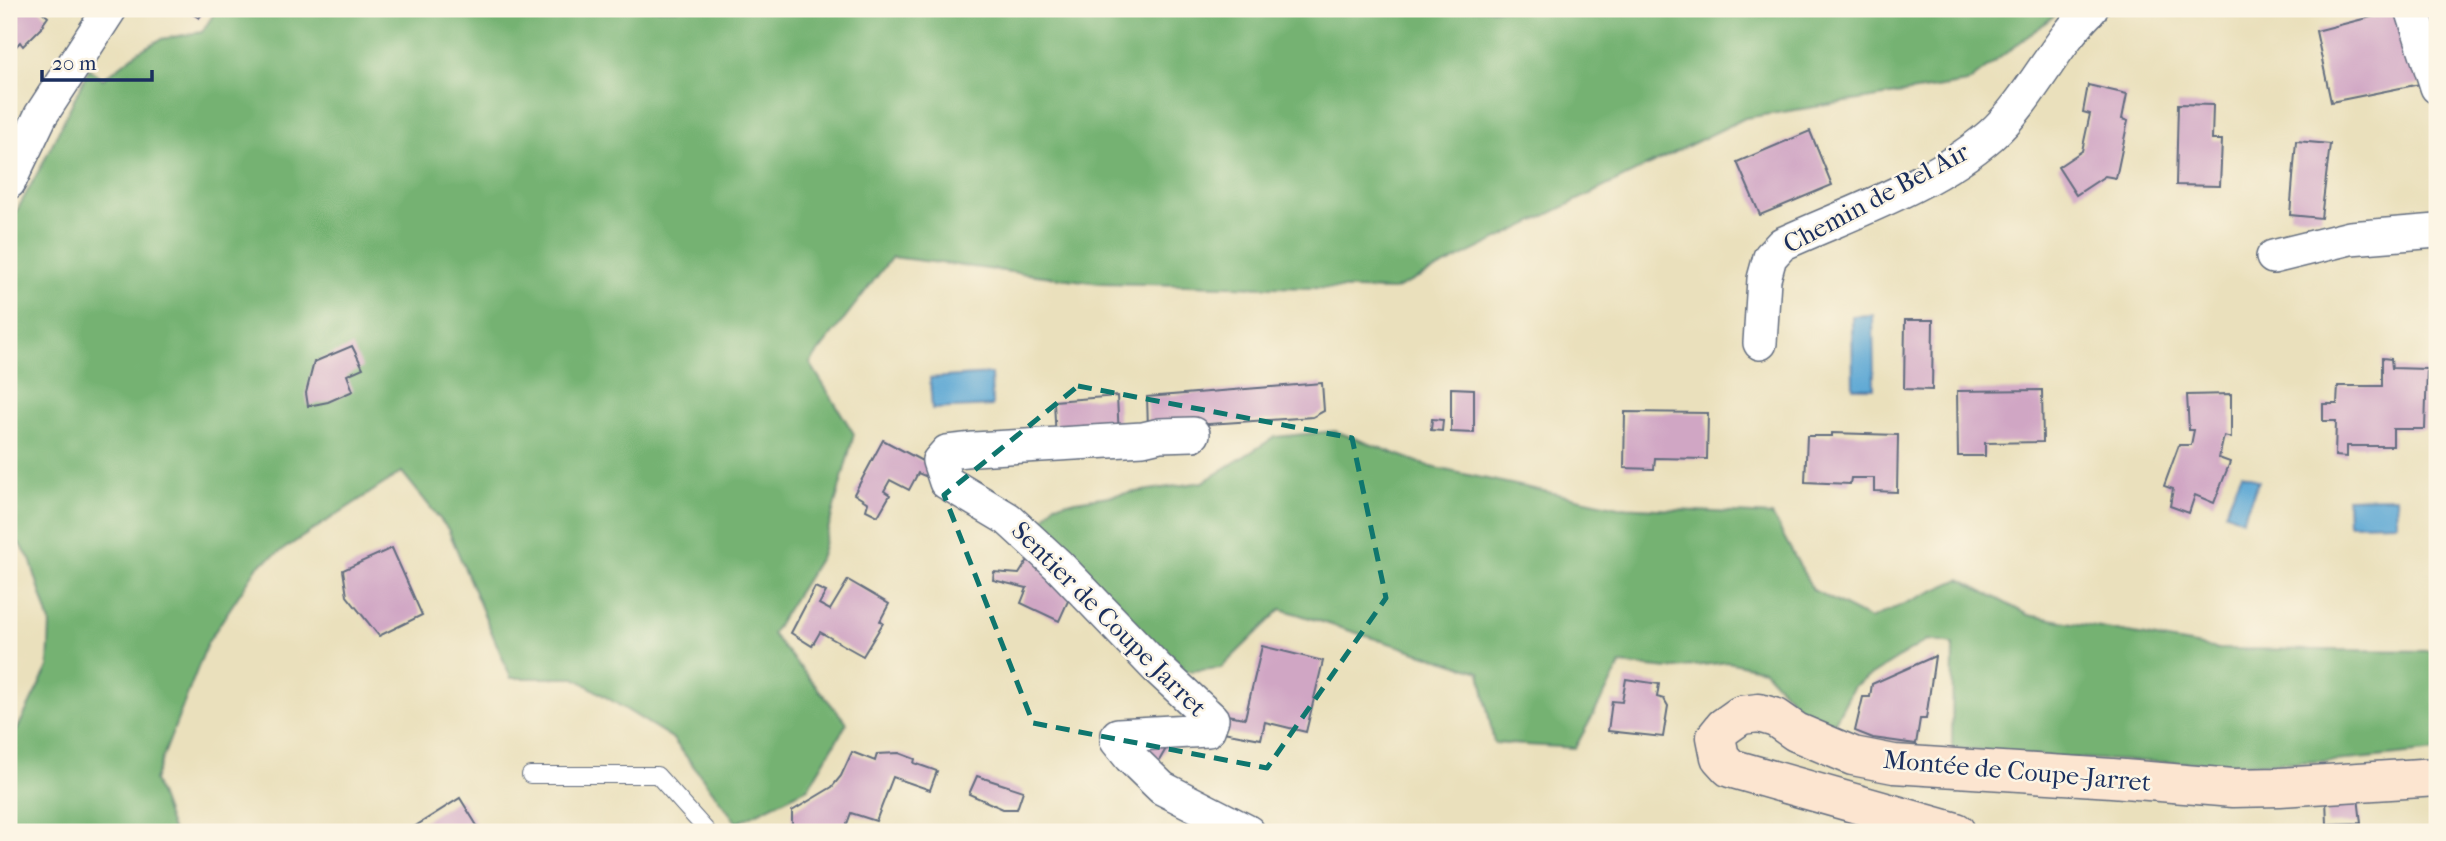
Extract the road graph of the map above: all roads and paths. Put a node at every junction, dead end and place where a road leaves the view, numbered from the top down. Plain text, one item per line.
1 (110, 9) edge
2 (2091, 9) edge
3 (2412, 9) edge
4 (2437, 86) edge
5 (9, 183) edge
6 (2437, 231) edge
7 (2273, 257) dead end
8 (1760, 343) dead end
9 (1193, 434) dead end
10 (530, 775) dead end
11 (2437, 776) edge
12 (708, 832) edge
13 (1248, 832) edge
14 (1956, 832) edge

1 - 5 street
2 - 8 street, Chemin de Bel Air
3 - 4 street
6 - 7 street
9 - 13 street, Sentier de Coupe Jarret
10 - 12 lane
11 - 14 main road, Montée de Coupe-Jarret

